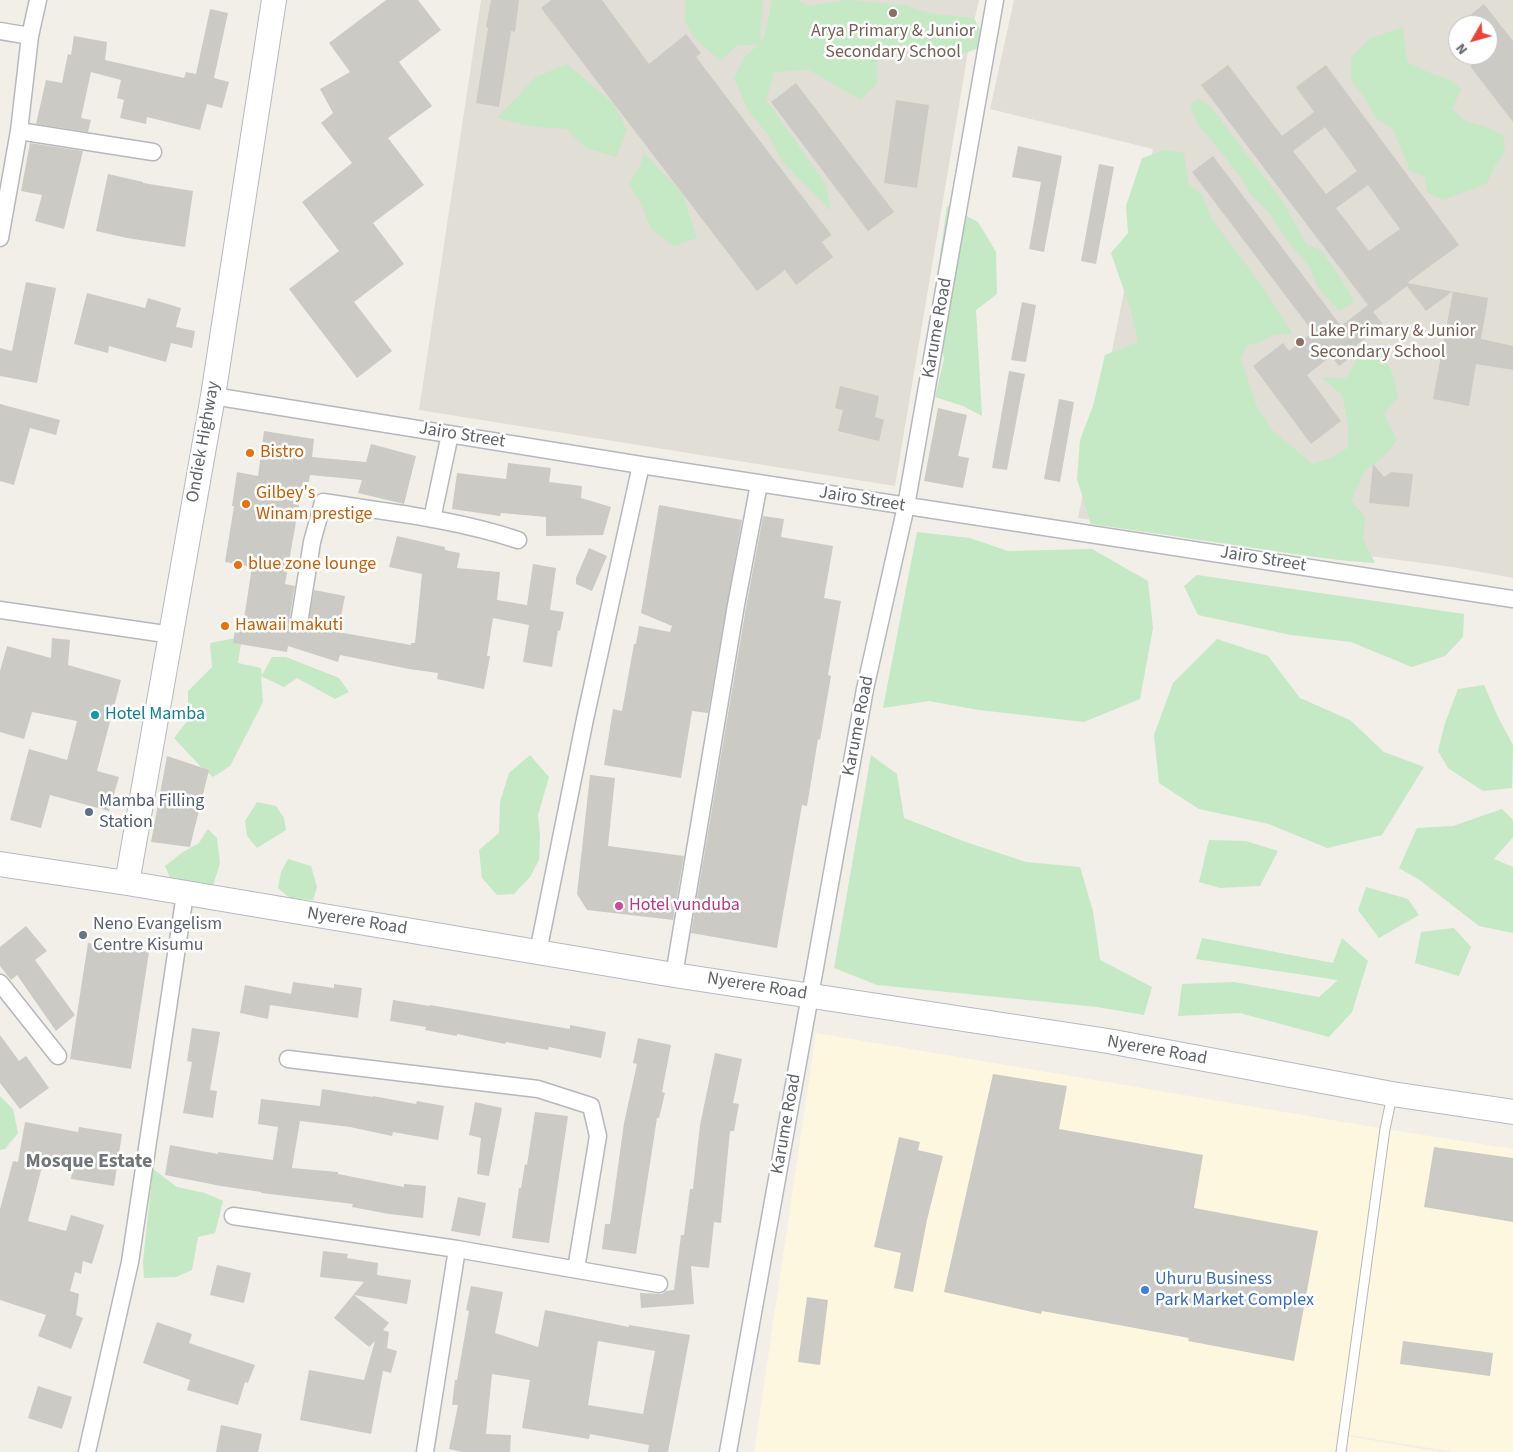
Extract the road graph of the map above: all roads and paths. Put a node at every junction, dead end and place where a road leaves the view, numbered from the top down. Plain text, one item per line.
1 (38, 0) edge
2 (274, 0) edge
3 (996, 0) edge
4 (0, 31) edge
5 (30, 36) junction
6 (19, 131) junction
7 (153, 152) dead end
8 (0, 238) edge
9 (213, 396) junction
10 (450, 434) junction
11 (641, 465) junction
12 (759, 484) junction
13 (906, 506) junction
14 (432, 518) junction
15 (518, 540) dead end
16 (1513, 599) edge
17 (0, 610) edge
18 (299, 623) dead end
19 (172, 635) junction
20 (0, 864) edge
21 (127, 884) junction
22 (185, 894) junction
23 (538, 952) junction
24 (674, 975) junction
25 (0, 983) edge
26 (811, 996) junction
27 (58, 1056) dead end
28 (288, 1059) dead end
29 (1392, 1094) junction
30 (1513, 1112) edge
31 (233, 1216) dead end
32 (457, 1249) junction
33 (576, 1270) junction
34 (659, 1284) dead end
35 (87, 1452) edge
36 (425, 1452) edge
37 (728, 1452) edge
38 (1341, 1452) edge

1 - 5 street
2 - 9 main road, Ondiek Highway
3 - 13 street, Karume Road
4 - 5 street
5 - 6 street
6 - 7 street
6 - 8 street
9 - 10 street, Jairo Street
9 - 19 main road, Ondiek Highway
10 - 11 street, Jairo Street
10 - 14 street
11 - 12 street, Jairo Street
11 - 23 street
12 - 13 street, Jairo Street
12 - 24 street
13 - 16 street, Jairo Street
13 - 26 street, Karume Road
14 - 15 street
14 - 18 street
17 - 19 street
19 - 21 main road, Ondiek Highway
20 - 21 main road, Nyerere Road
21 - 22 main road, Nyerere Road
22 - 23 main road, Nyerere Road
22 - 35 street
23 - 24 main road, Nyerere Road
24 - 26 main road, Nyerere Road
25 - 27 street
26 - 29 main road, Nyerere Road
26 - 37 street, Karume Road
28 - 33 street
29 - 30 main road, Nyerere Road
29 - 38 lane
31 - 32 street
32 - 33 street
32 - 36 street
33 - 34 street

